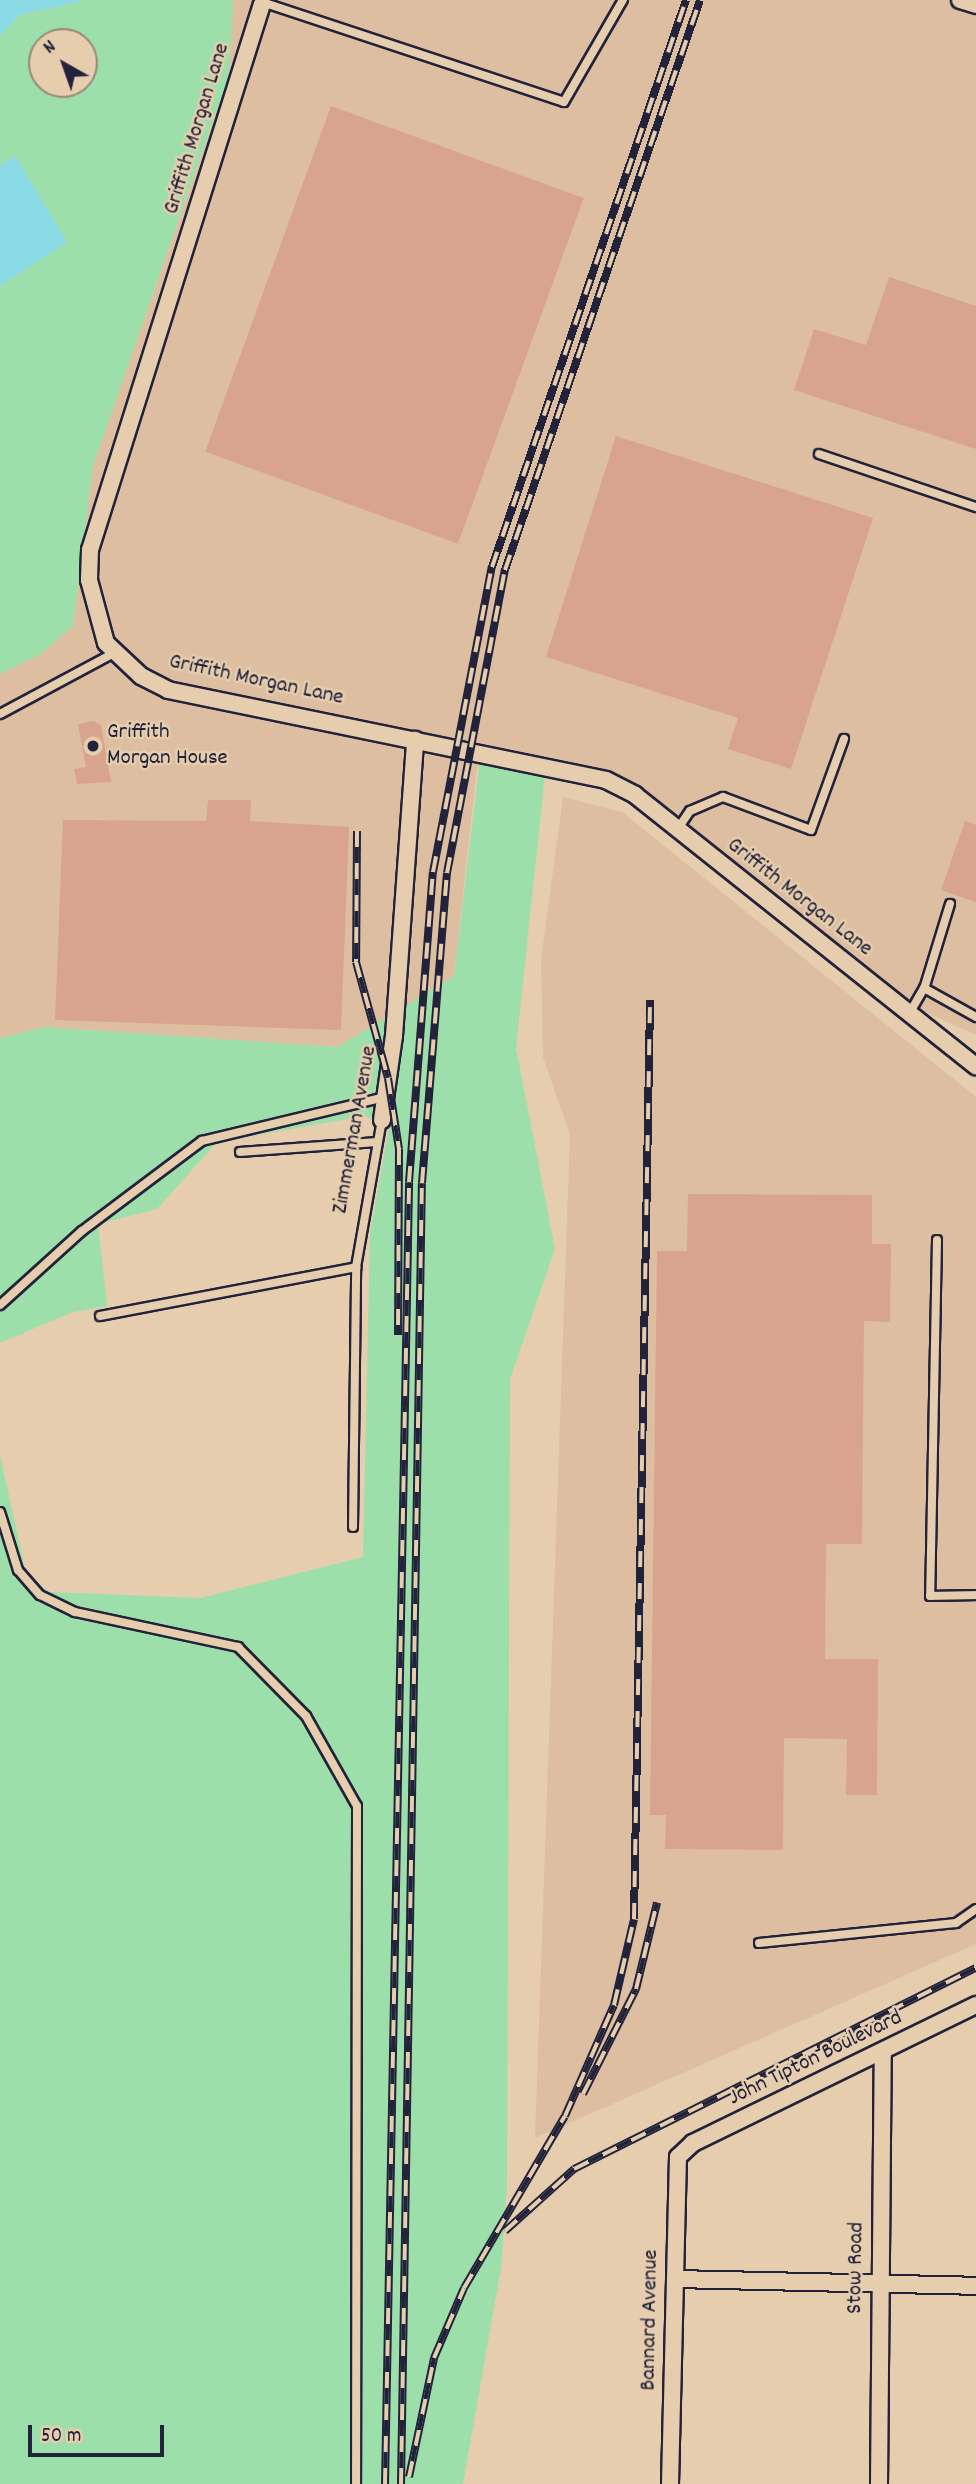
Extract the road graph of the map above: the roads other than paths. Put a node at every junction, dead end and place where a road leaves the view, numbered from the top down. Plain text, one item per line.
1 (623, 0) edge
2 (960, 0) edge
3 (262, 2) edge
4 (976, 5) edge
5 (819, 454) dead end
6 (976, 507) edge
7 (114, 653) junction
8 (0, 714) edge
9 (844, 739) dead end
10 (415, 740) junction
11 (677, 830) junction
12 (950, 904) dead end
13 (924, 989) junction
14 (909, 1014) junction
15 (976, 1017) edge
16 (976, 1066) edge
17 (385, 1097) junction
18 (382, 1119) joint
19 (377, 1142) junction
20 (240, 1152) dead end
21 (937, 1240) dead end
22 (356, 1267) junction
23 (0, 1305) edge
24 (100, 1316) dead end
25 (0, 1512) edge
26 (353, 1527) dead end
27 (976, 1595) edge
28 (976, 1909) edge
29 (759, 1943) dead end
30 (976, 2005) edge
31 (883, 2053) junction
32 (678, 2157) joint
33 (675, 2279) junction
34 (880, 2285) junction
35 (976, 2286) edge
36 (356, 2484) edge
37 (670, 2484) edge
38 (879, 2484) edge

1 - 3 lane
2 - 4 street
3 - 7 street, Griffith Morgan Lane
5 - 6 lane
7 - 8 lane
7 - 10 street, Griffith Morgan Lane
9 - 11 lane
10 - 11 street, Griffith Morgan Lane
10 - 17 street, Zimmerman Avenue
11 - 14 street, Griffith Morgan Lane
12 - 13 lane
13 - 14 lane
13 - 15 lane
14 - 16 street, Griffith Morgan Lane
17 - 18 street, Zimmerman Avenue
17 - 23 lane
18 - 19 lane, Zimmerman Avenue
19 - 20 lane
19 - 22 lane, Zimmerman Avenue
21 - 27 lane
22 - 24 lane
22 - 26 lane, Zimmerman Avenue
25 - 36 lane
28 - 29 lane
30 - 31 street, John Tipton Boulevard
31 - 32 street, John Tipton Boulevard
31 - 34 street, Stow Road
32 - 33 street, Bannard Avenue
33 - 34 street
33 - 37 street, Bannard Avenue
34 - 35 street
34 - 38 street, Stow Road

